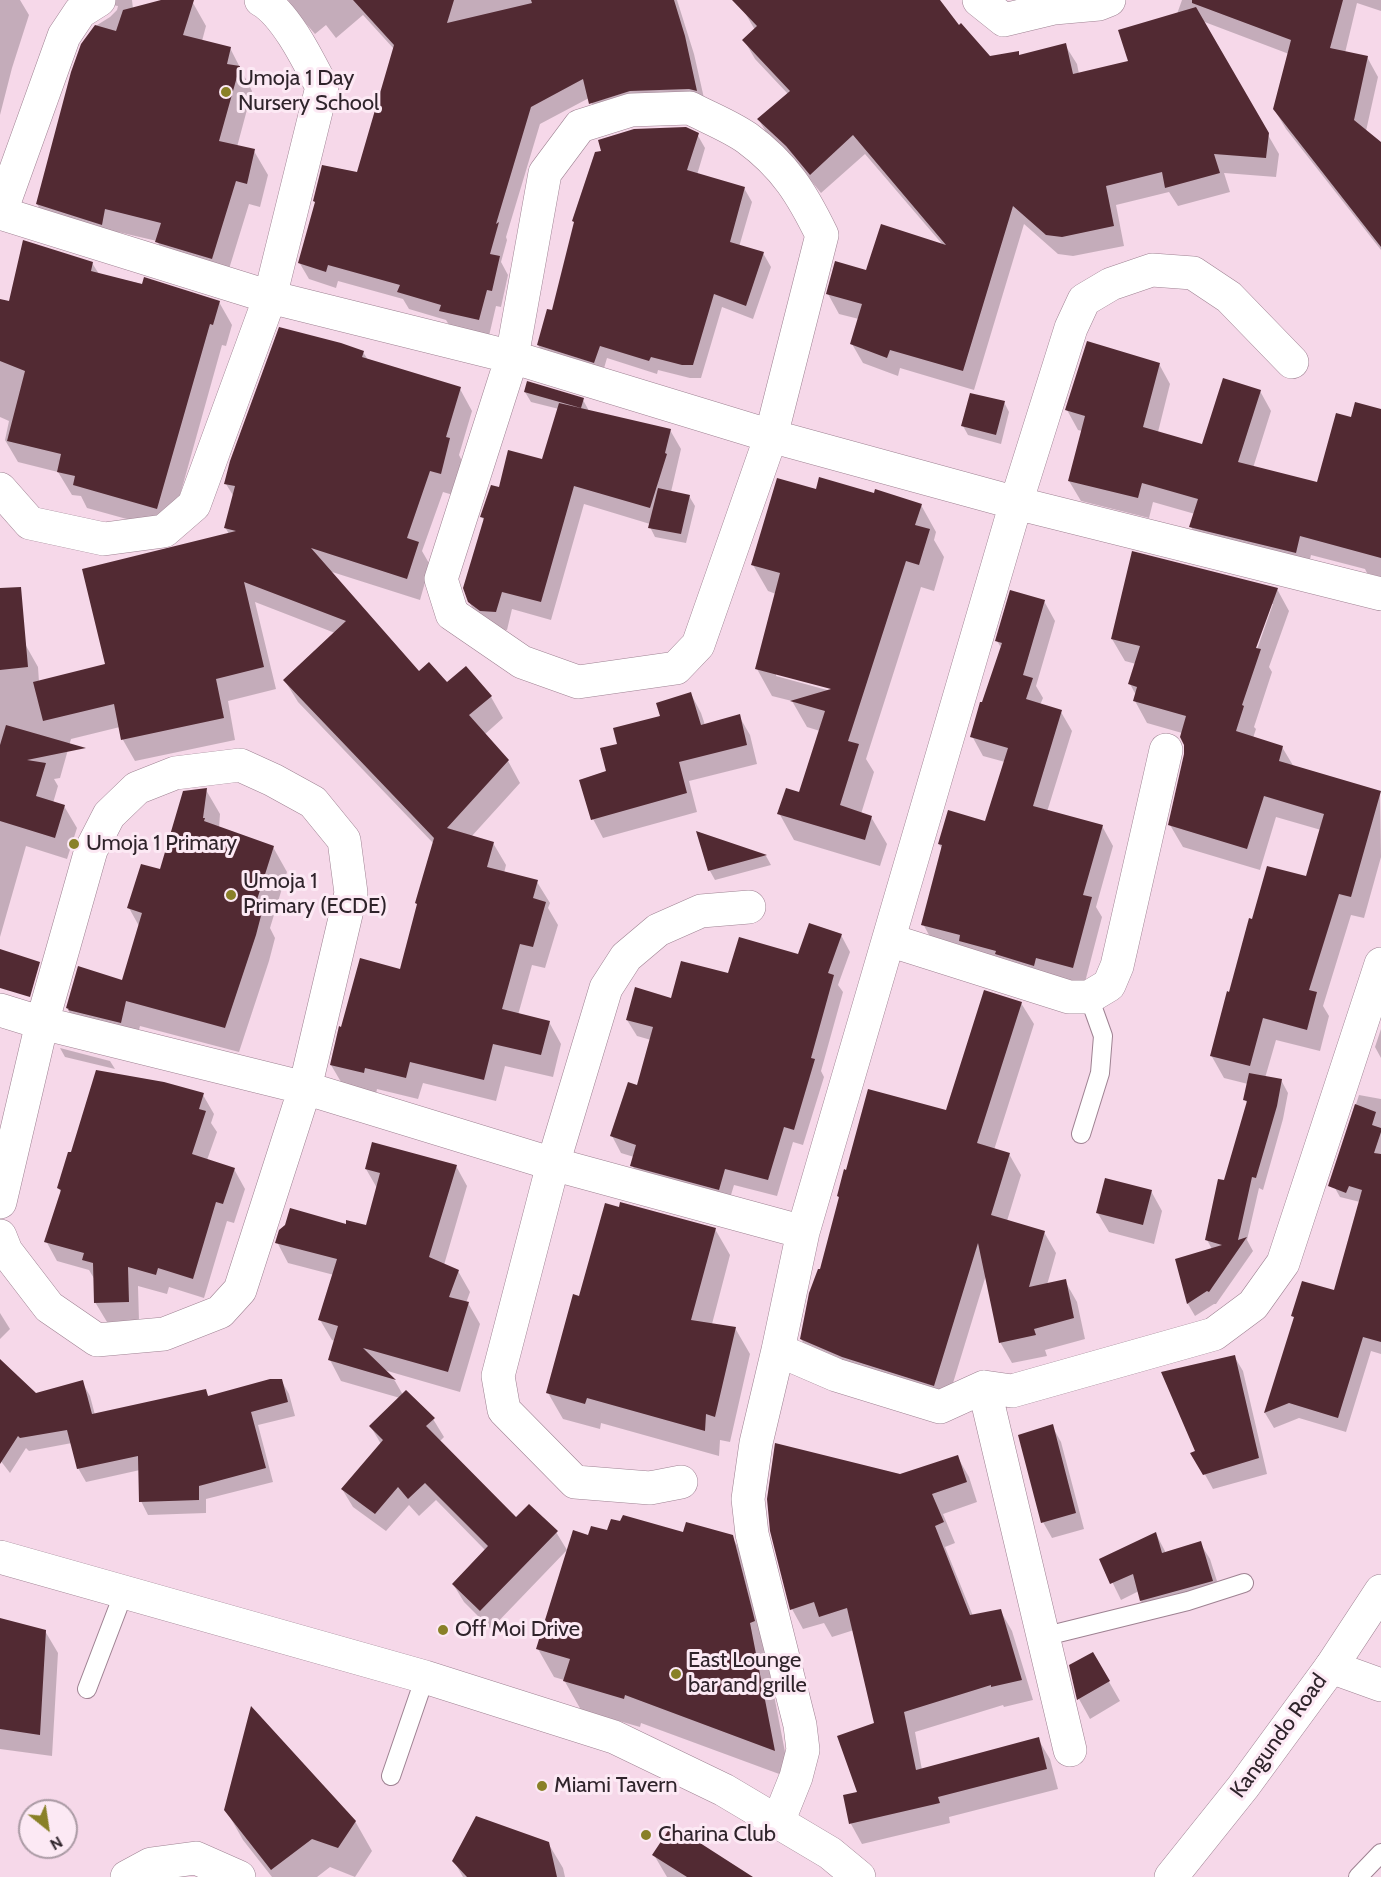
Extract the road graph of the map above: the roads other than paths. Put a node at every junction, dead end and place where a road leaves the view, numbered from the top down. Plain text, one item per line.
1 (99, 0) edge
2 (261, 0) edge
3 (979, 0) edge
4 (1109, 0) edge
5 (0, 213) edge
6 (270, 297) junction
7 (512, 357) junction
8 (1292, 362) dead end
9 (771, 436) junction
10 (0, 489) edge
11 (1016, 503) junction
12 (1381, 594) edge
13 (1166, 750) dead end
14 (749, 907) dead end
15 (889, 940) junction
16 (1381, 964) edge
17 (1089, 997) junction
18 (0, 1010) edge
19 (42, 1023) junction
20 (305, 1088) junction
21 (1081, 1134) dead end
22 (553, 1164) junction
23 (0, 1202) edge
24 (803, 1232) junction
25 (0, 1236) edge
26 (777, 1350) junction
27 (984, 1387) junction
28 (681, 1482) dead end
29 (0, 1557) edge
30 (1244, 1583) dead end
31 (1381, 1591) edge
32 (124, 1592) junction
33 (1042, 1637) junction
34 (1330, 1667) junction
35 (425, 1677) junction
36 (1381, 1685) edge
37 (87, 1689) dead end
38 (1070, 1750) dead end
39 (391, 1776) dead end
40 (778, 1822) junction
41 (1381, 1853) edge
42 (127, 1877) edge
43 (239, 1877) edge
44 (859, 1877) edge
45 (1171, 1877) edge
46 (1358, 1877) edge

1 - 5 main road
2 - 6 main road
3 - 4 main road
5 - 6 main road
6 - 7 main road
6 - 10 main road
7 - 9 main road
7 - 9 main road
7 - 9 main road
8 - 11 main road
9 - 11 main road
11 - 12 main road
11 - 15 main road
13 - 17 main road
14 - 22 main road
15 - 17 main road
15 - 24 main road
16 - 27 main road
17 - 21 lane
18 - 19 main road
19 - 20 main road
19 - 20 main road
19 - 23 main road
20 - 22 main road
20 - 25 main road
22 - 24 main road
22 - 28 main road
24 - 26 main road
26 - 27 main road
26 - 40 main road
27 - 33 main road
29 - 32 main road
30 - 33 lane
31 - 34 main road, Kangundo Road
32 - 35 main road
32 - 37 lane
33 - 38 main road
34 - 36 main road
34 - 45 main road, Kangundo Road
35 - 39 lane
35 - 40 main road
40 - 44 main road
41 - 46 lane
42 - 43 main road

